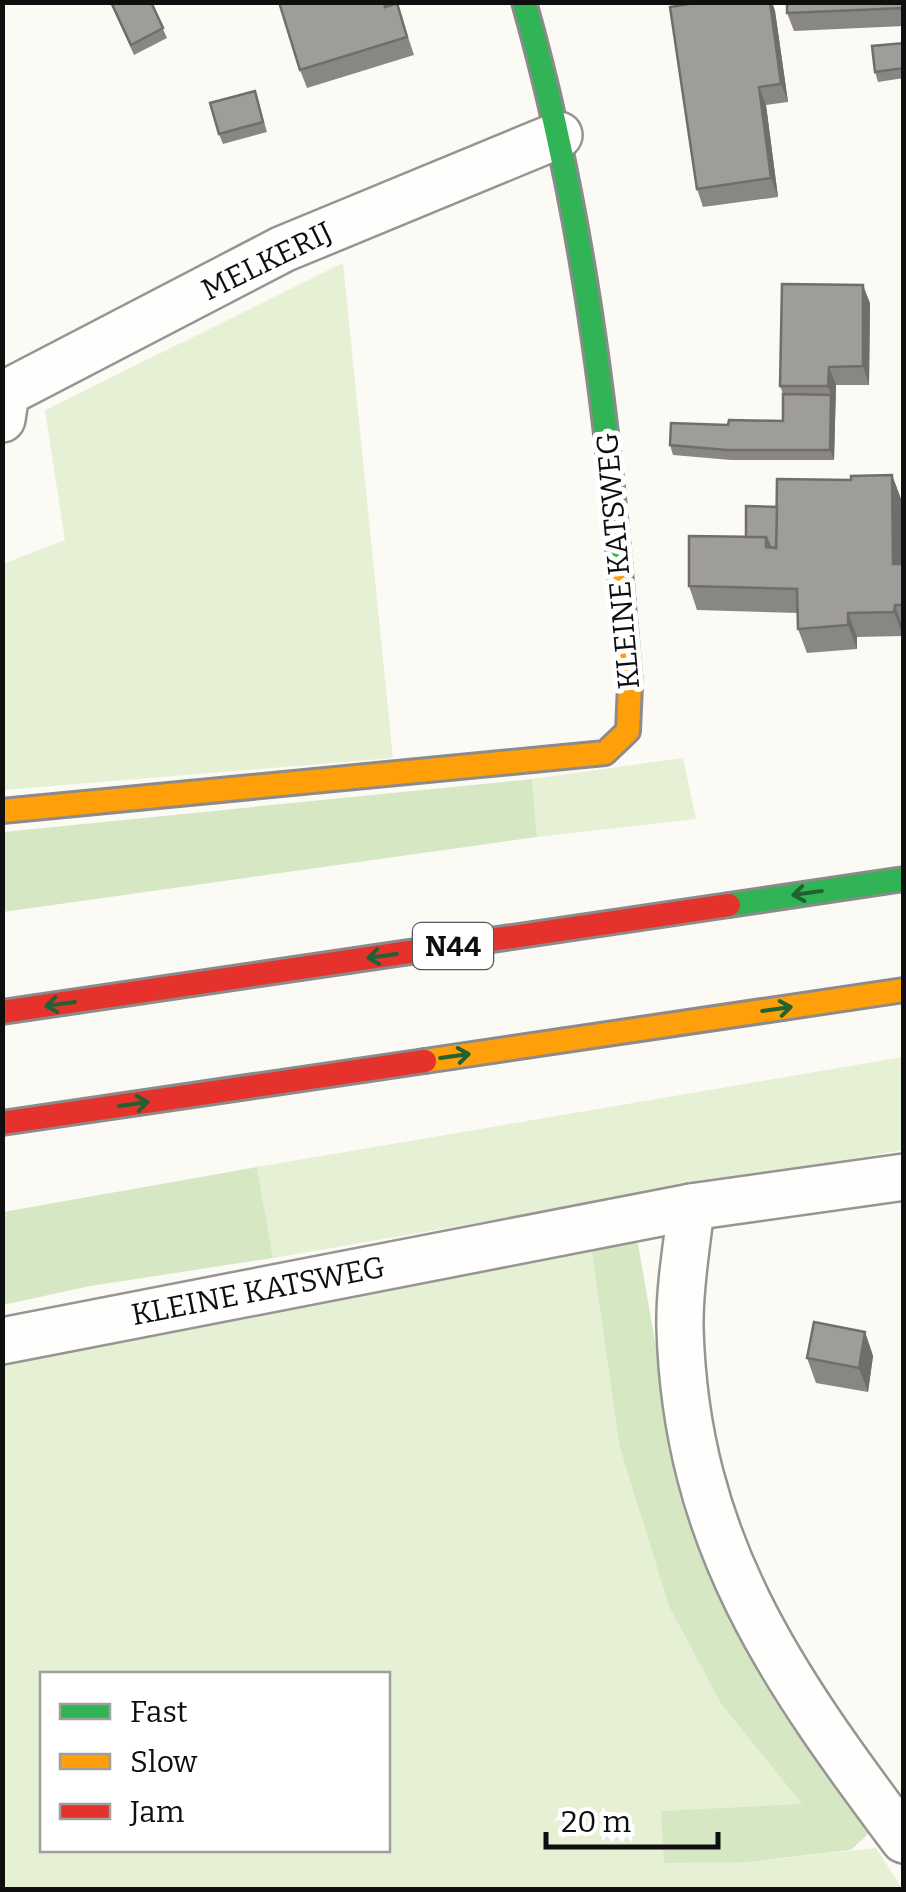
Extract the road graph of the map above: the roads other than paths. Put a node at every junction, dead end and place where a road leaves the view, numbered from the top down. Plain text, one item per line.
1 (524, 2) edge
2 (559, 135) junction
3 (2, 420) edge
4 (2, 811) edge
5 (904, 879) edge
6 (904, 990) edge
7 (2, 1012) edge
8 (2, 1123) edge
9 (904, 1177) edge
10 (691, 1207) junction
11 (2, 1340) edge
12 (904, 1840) edge

1 - 2 main road, KLEINE KATSWEG
2 - 3 street, MELKERIJ
2 - 4 main road, KLEINE KATSWEG
5 -> 7 main road, N44
8 -> 6 main road
9 - 10 street, KLEINE KATSWEG
10 - 11 street, KLEINE KATSWEG
10 - 12 street

